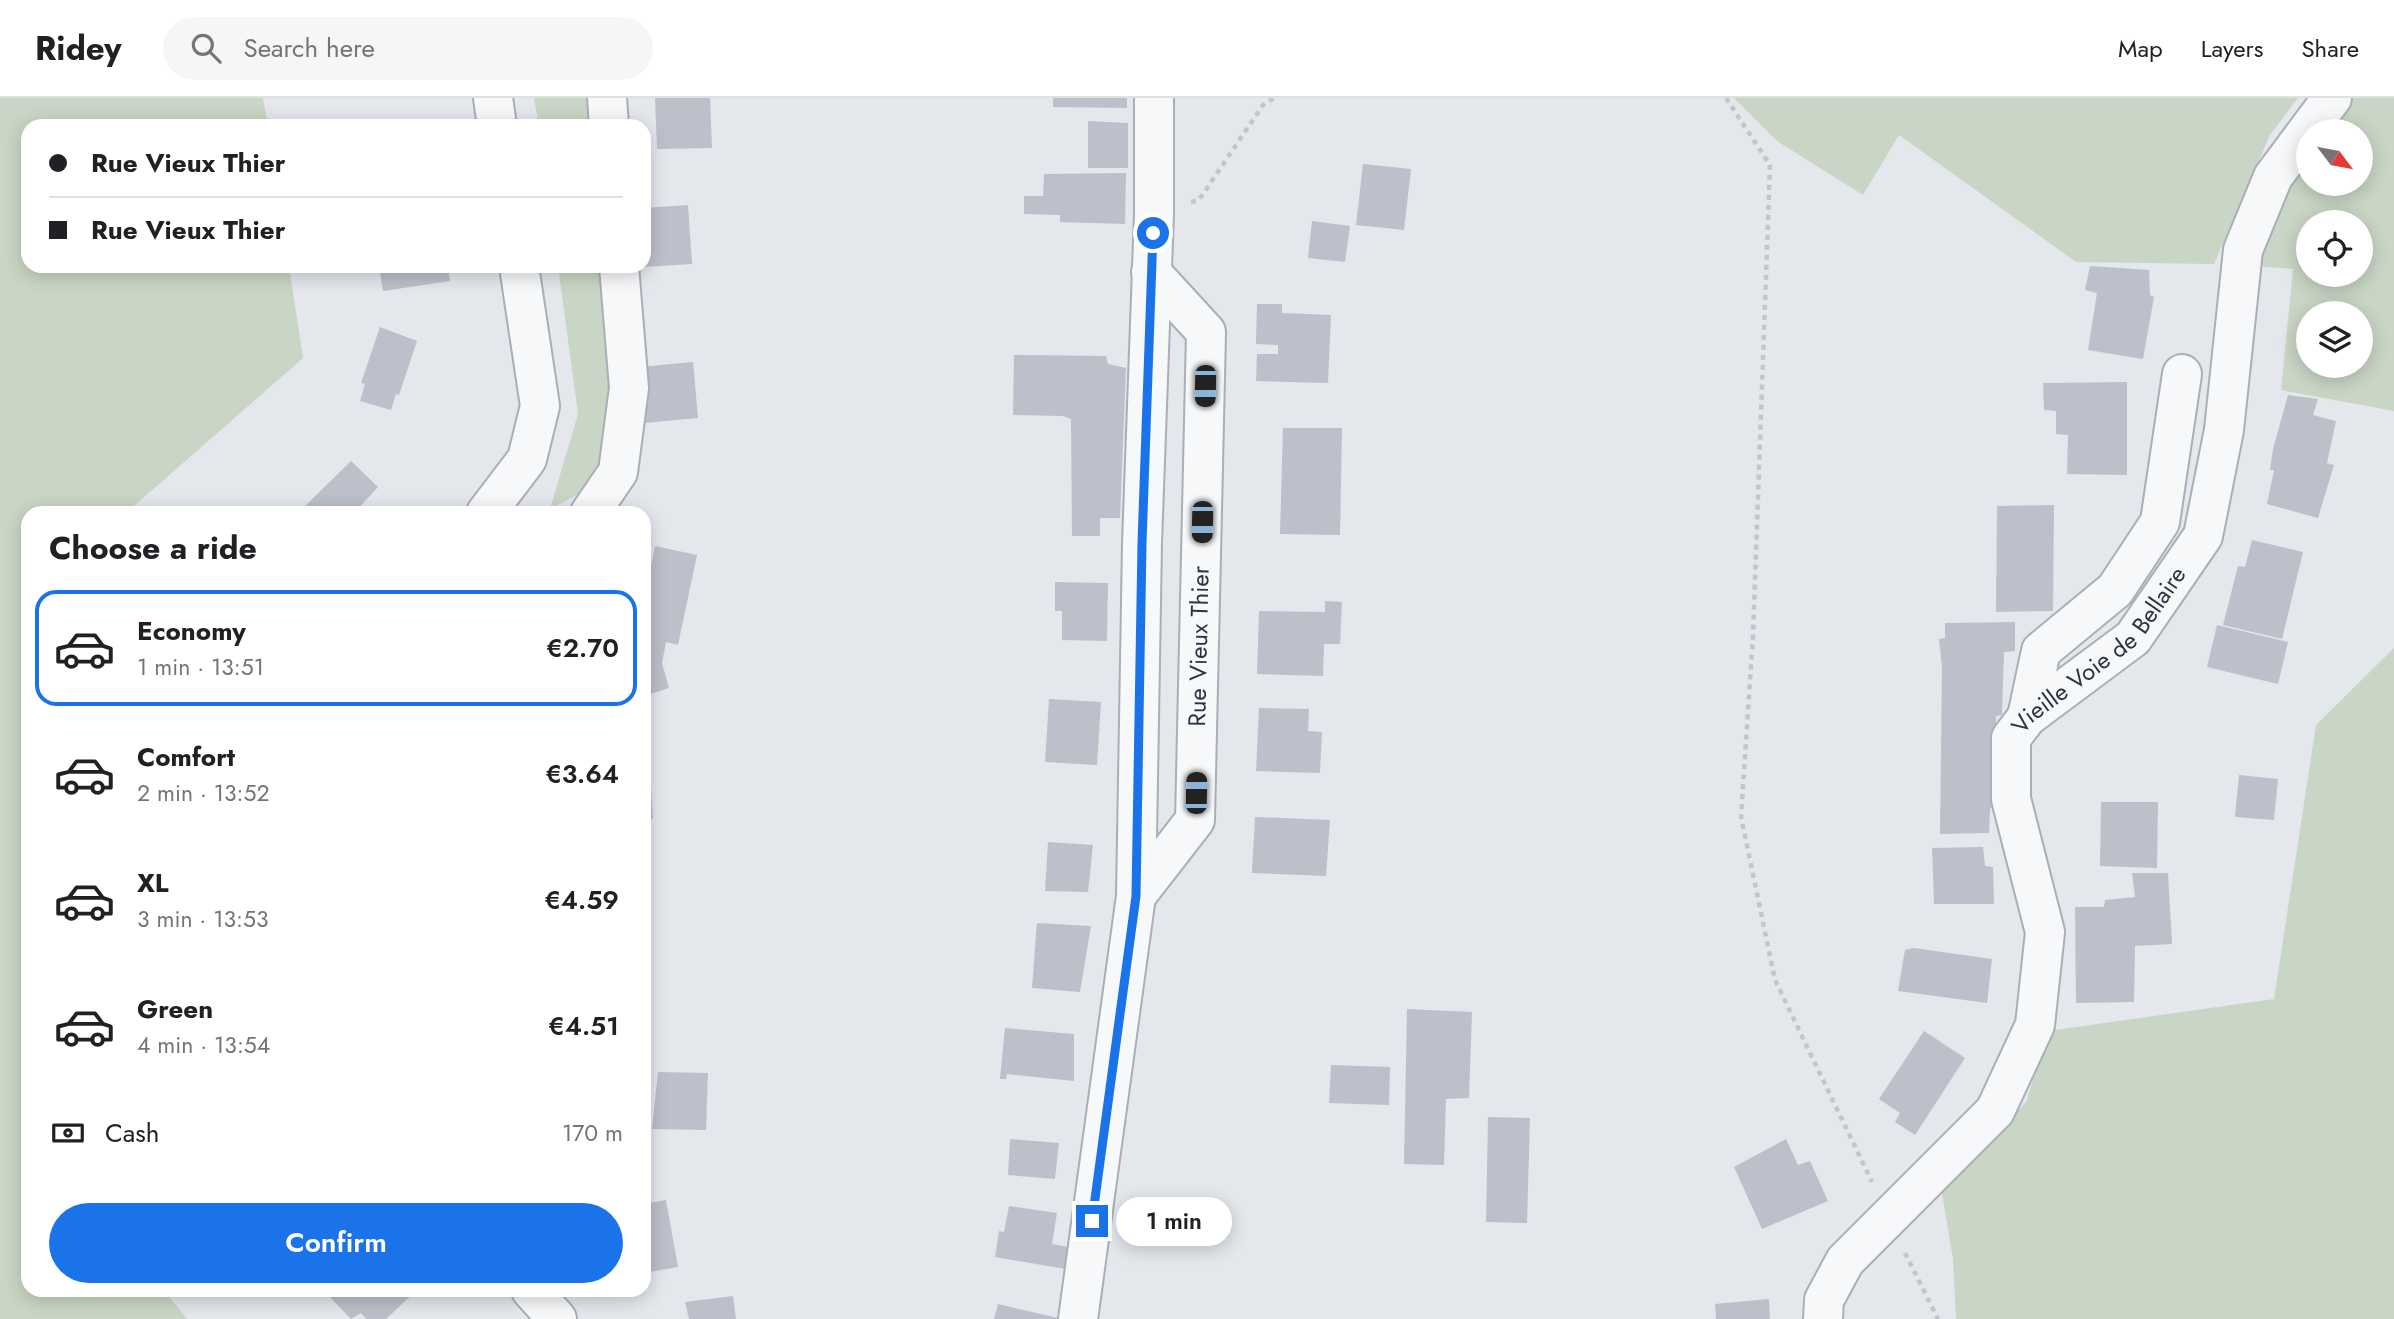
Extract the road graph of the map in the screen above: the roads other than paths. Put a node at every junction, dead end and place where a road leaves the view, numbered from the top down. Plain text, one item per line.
1 (493, 98) edge
2 (607, 98) edge
3 (1154, 98) edge
4 (2332, 98) edge
5 (496, 119) edge
6 (608, 119) edge
7 (1151, 272) junction
8 (520, 273) edge
9 (621, 273) edge
10 (2182, 374) dead end
11 (491, 506) edge
12 (595, 506) edge
13 (2027, 717) junction
14 (1136, 896) junction
15 (537, 1297) edge
16 (557, 1319) edge
17 (1077, 1319) edge
18 (1823, 1319) edge

1 - 5 street
2 - 6 street
3 - 7 street, Rue Vieux Thier
4 - 13 street, Vieille Voie de Bellaire
7 - 14 street, Rue Vieux Thier
7 - 14 street, Rue Vieux Thier
8 - 11 street
9 - 12 street
10 - 13 street
13 - 18 street, Vieille Voie de Bellaire
14 - 17 street, Rue Vieux Thier
15 - 16 street

